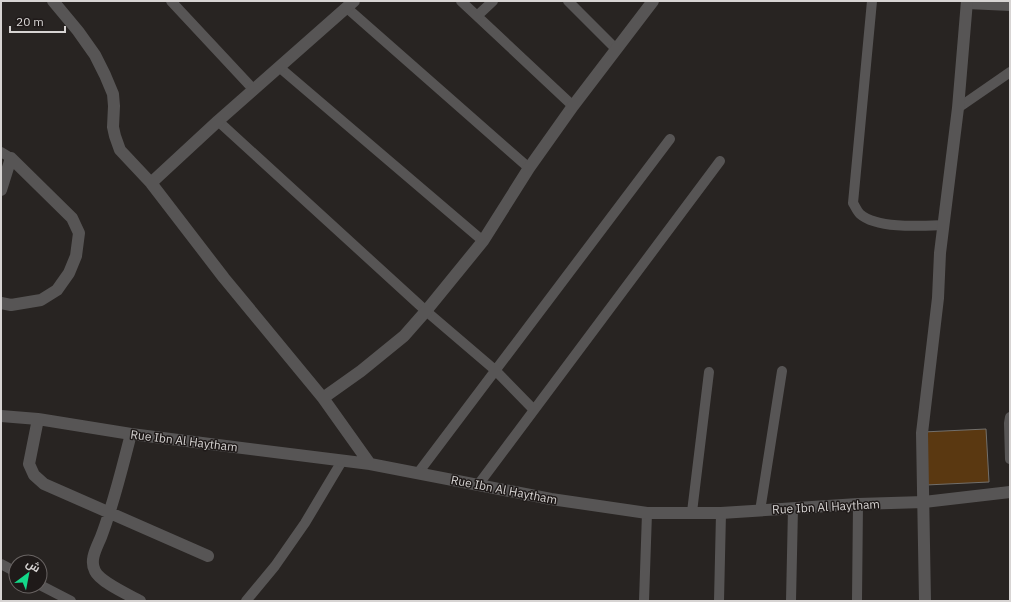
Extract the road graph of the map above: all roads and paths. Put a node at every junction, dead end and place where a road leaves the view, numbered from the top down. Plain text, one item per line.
1 (53, 1) edge
2 (171, 1) edge
3 (461, 1) edge
4 (492, 1) edge
5 (568, 1) edge
6 (653, 1) edge
7 (872, 1) edge
8 (967, 2) edge
9 (350, 4) edge
10 (1010, 6) edge
11 (477, 16) junction
12 (616, 50) junction
13 (279, 67) junction
14 (1010, 72) edge
15 (254, 90) junction
16 (573, 106) junction
17 (958, 108) junction
18 (218, 122) junction
19 (670, 139) dead end
20 (6, 155) edge
21 (720, 161) dead end
22 (529, 168) junction
23 (151, 183) junction
24 (1, 190) edge
25 (943, 225) junction
26 (483, 241) junction
27 (1, 303) edge
28 (426, 311) junction
29 (495, 370) junction
30 (782, 371) dead end
31 (709, 372) dead end
32 (323, 398) junction
33 (534, 410) junction
34 (1, 416) edge
35 (1010, 417) edge
36 (38, 419) junction
37 (131, 434) junction
38 (1010, 459) edge
39 (342, 462) junction
40 (370, 464) junction
41 (418, 473) junction
42 (478, 485) junction
43 (1010, 492) edge
44 (924, 502) junction
45 (858, 504) junction
46 (793, 508) junction
47 (760, 511) junction
48 (692, 512) junction
49 (720, 512) junction
50 (110, 513) junction
51 (646, 513) junction
52 (208, 556) dead end
53 (48, 588) edge
54 (133, 599) edge
55 (72, 601) edge
56 (246, 601) edge
57 (644, 601) edge
58 (719, 601) edge
59 (791, 601) edge
60 (857, 601) edge
61 (925, 601) edge

1 - 23 street
2 - 15 lane
3 - 11 lane
4 - 11 lane
5 - 12 lane
6 - 12 street
7 - 25 lane
8 - 10 lane
8 - 17 street
9 - 13 street
9 - 22 lane
11 - 16 lane
12 - 16 street
13 - 15 street
13 - 26 lane
14 - 17 lane
15 - 18 street
16 - 22 street
17 - 25 street
18 - 23 street
18 - 28 lane
19 - 29 lane
20 - 24 street
20 - 27 street
21 - 33 lane
22 - 26 street
23 - 32 street
25 - 44 street
26 - 28 street
28 - 29 lane
28 - 32 street
29 - 33 lane
29 - 41 lane
30 - 47 lane
31 - 48 lane
32 - 40 street
33 - 42 lane
34 - 36 street, Rue Ibn Al Haytham
35 - 38 lane
36 - 37 street, Rue Ibn Al Haytham
36 - 50 street
37 - 39 street, Rue Ibn Al Haytham
37 - 50 street
39 - 40 street, Rue Ibn Al Haytham
39 - 56 lane
40 - 41 street, Rue Ibn Al Haytham
41 - 42 street, Rue Ibn Al Haytham
42 - 51 street, Rue Ibn Al Haytham
43 - 44 street, Rue Ibn Al Haytham
44 - 45 street, Rue Ibn Al Haytham
44 - 61 street
45 - 46 street, Rue Ibn Al Haytham
45 - 60 lane
46 - 47 street, Rue Ibn Al Haytham
46 - 59 lane
47 - 49 street, Rue Ibn Al Haytham
48 - 49 street, Rue Ibn Al Haytham
48 - 51 street, Rue Ibn Al Haytham
49 - 58 lane
50 - 52 street
50 - 54 street
51 - 57 lane
53 - 55 lane

